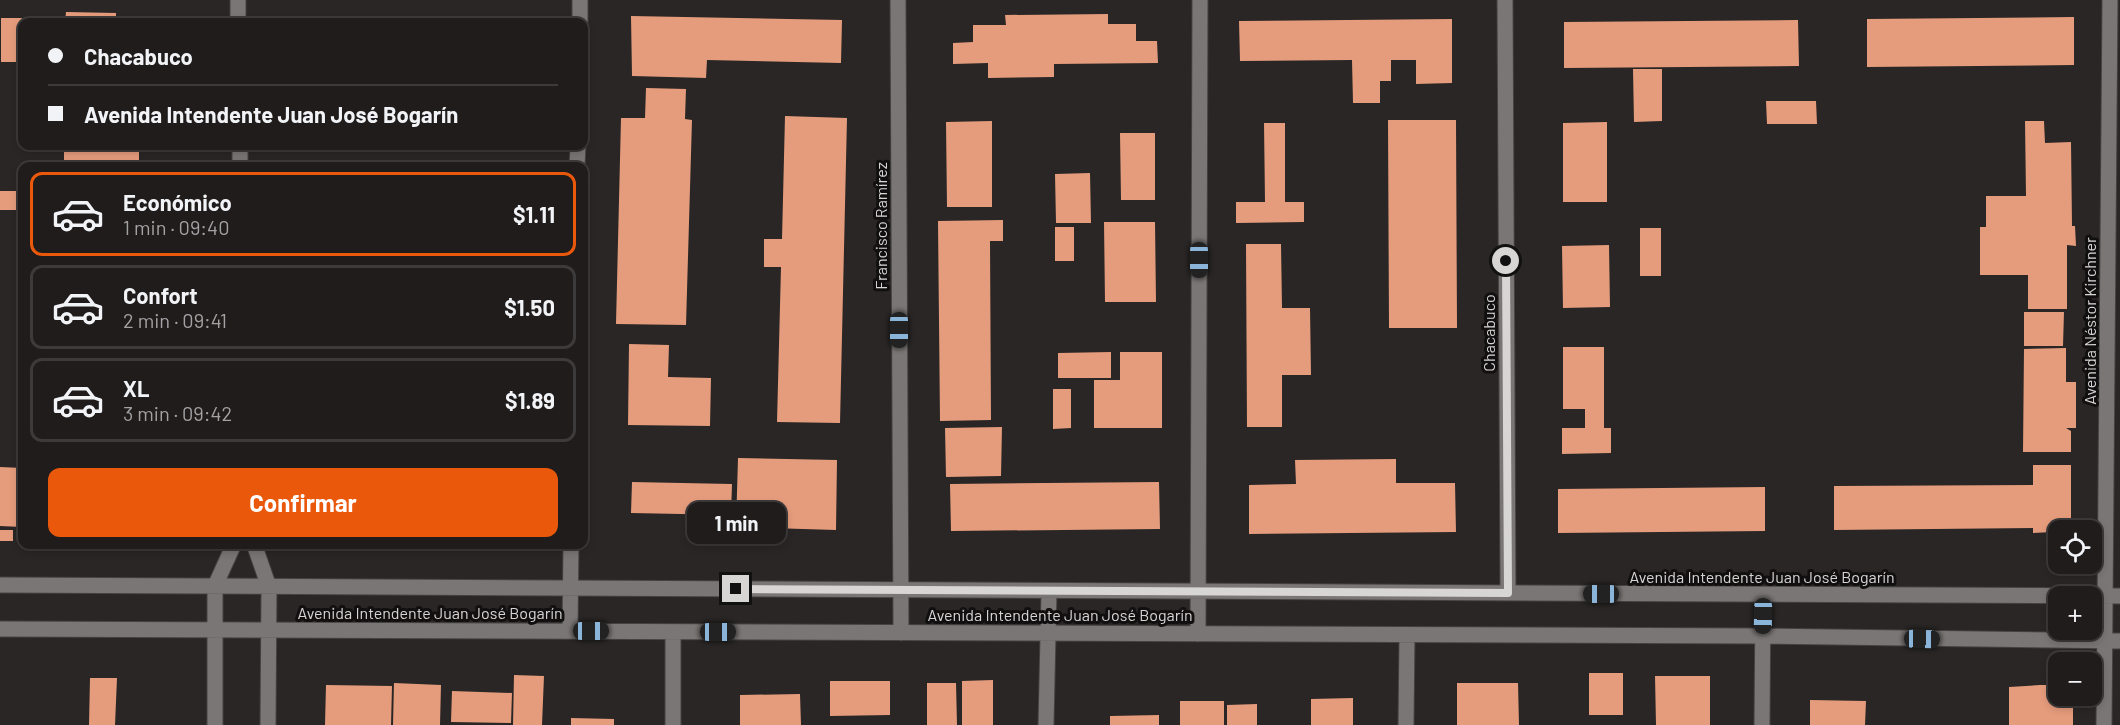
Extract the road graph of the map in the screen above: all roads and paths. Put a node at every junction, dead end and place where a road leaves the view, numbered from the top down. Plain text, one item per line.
1 (238, 0) edge
2 (580, 0) edge
3 (898, 0) edge
4 (1200, 0) edge
5 (1505, 0) edge
6 (2110, 0) edge
7 (238, 18) edge
8 (580, 18) edge
9 (232, 549) edge
10 (256, 549) edge
11 (571, 549) edge
12 (0, 585) edge
13 (215, 586) junction
14 (269, 587) junction
15 (571, 588) junction
16 (901, 590) junction
17 (1049, 591) junction
18 (1198, 592) junction
19 (1508, 593) junction
20 (1763, 595) junction
21 (2113, 596) edge
22 (0, 629) edge
23 (215, 630) junction
24 (268, 630) junction
25 (570, 631) junction
26 (673, 632) junction
27 (901, 633) junction
28 (1047, 633) junction
29 (1198, 634) junction
30 (1407, 635) junction
31 (1762, 636) junction
32 (2120, 641) edge
33 (2104, 642) junction
34 (215, 725) edge
35 (268, 725) edge
36 (673, 725) edge
37 (1046, 725) edge
38 (1406, 725) edge
39 (1762, 725) edge
40 (2104, 725) edge

1 - 7 street
2 - 8 street
3 - 16 street, Francisco Ramírez
4 - 18 street
5 - 19 street, Chacabuco
6 - 21 street, Avenida Néstor Kirchner
9 - 13 street
10 - 14 street
11 - 15 street
12 - 13 street, Avenida Intendente Juan José Bogarín
13 - 14 street, Avenida Intendente Juan José Bogarín
13 - 23 street
14 - 15 street, Avenida Intendente Juan José Bogarín
14 - 24 street
15 - 16 street, Avenida Intendente Juan José Bogarín
15 - 25 street
16 - 17 street, Avenida Intendente Juan José Bogarín
16 - 27 street, Francisco Ramírez
17 - 18 street, Avenida Intendente Juan José Bogarín
17 - 28 street
18 - 19 street, Avenida Intendente Juan José Bogarín
18 - 29 street
19 - 20 street, Avenida Intendente Juan José Bogarín
20 - 21 street, Avenida Intendente Juan José Bogarín
20 - 31 street
21 - 33 street, Avenida Néstor Kirchner
22 - 23 street, Avenida Intendente Juan José Bogarín
23 - 24 street, Avenida Intendente Juan José Bogarín
23 - 34 street
24 - 25 street, Avenida Intendente Juan José Bogarín
24 - 35 street
25 - 26 street, Avenida Intendente Juan José Bogarín
26 - 27 street, Avenida Intendente Juan José Bogarín
26 - 36 street
27 - 28 street, Avenida Intendente Juan José Bogarín
28 - 29 street, Avenida Intendente Juan José Bogarín
28 - 37 street
29 - 30 street, Avenida Intendente Juan José Bogarín
30 - 31 street, Avenida Intendente Juan José Bogarín
30 - 38 street
31 - 33 street, Avenida Intendente Juan José Bogarín
31 - 39 street
32 - 33 street, Avenida Intendente Juan José Bogarín
33 - 40 street, Avenida Néstor Kirchner

